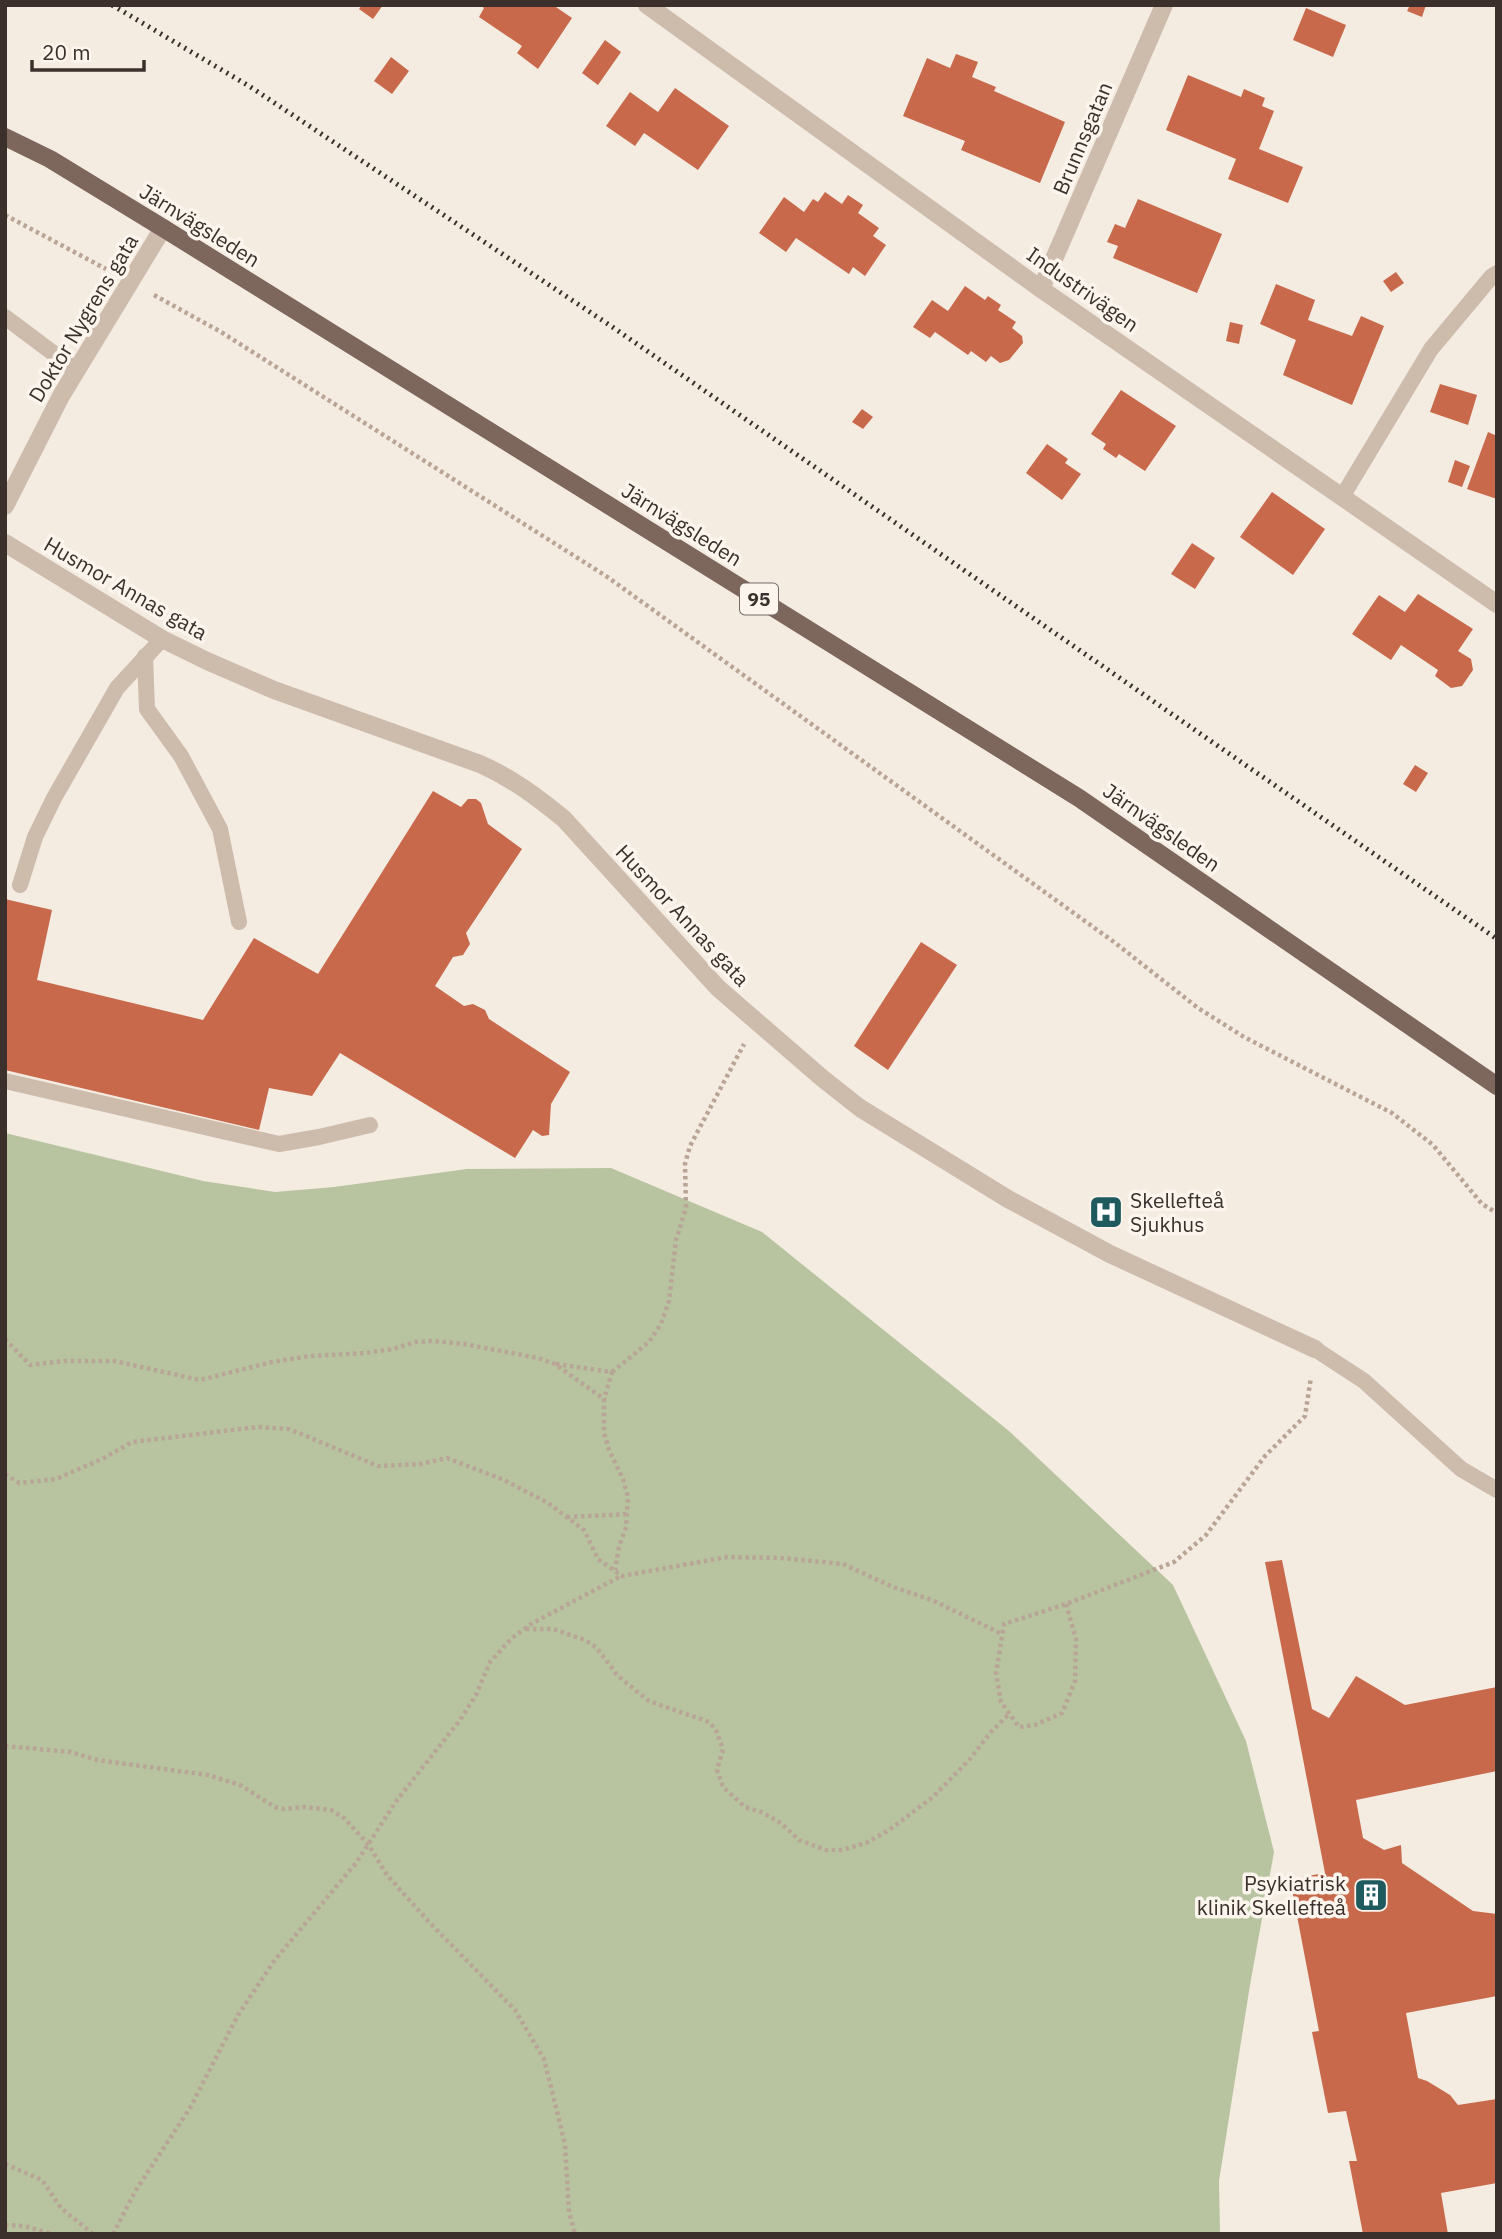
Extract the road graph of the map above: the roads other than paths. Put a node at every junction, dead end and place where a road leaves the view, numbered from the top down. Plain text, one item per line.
1 (648, 5) edge
2 (1164, 5) edge
3 (5, 137) edge
4 (163, 228) junction
5 (1497, 274) edge
6 (1041, 289) junction
7 (5, 317) edge
8 (77, 371) junction
9 (1342, 496) junction
10 (5, 506) edge
11 (5, 543) edge
12 (1497, 604) edge
13 (162, 639) junction
14 (145, 656) junction
15 (20, 885) dead end
16 (239, 922) dead end
17 (5, 1082) edge
18 (1497, 1086) edge
19 (370, 1125) dead end
20 (1315, 1349) joint
21 (1497, 1490) edge

1 - 6 street, Industrivägen
2 - 6 street, Brunnsgatan
3 - 4 main road, Järnvägsleden / 95
4 - 8 street, Doktor Nygrens gata
4 - 18 main road, Järnvägsleden / 95
5 - 9 lane
6 - 9 street, Industrivägen
7 - 8 lane
8 - 10 street, Doktor Nygrens gata
9 - 12 street, Industrivägen
11 - 13 street, Husmor Annas gata
13 - 14 lane
13 - 20 street, Husmor Annas gata
14 - 15 lane
14 - 16 lane
17 - 19 lane
20 - 21 lane

